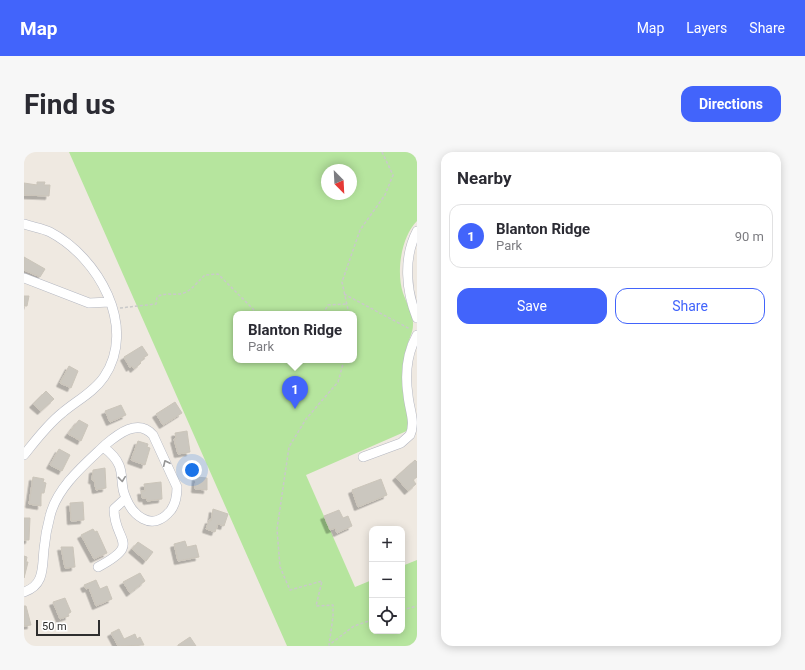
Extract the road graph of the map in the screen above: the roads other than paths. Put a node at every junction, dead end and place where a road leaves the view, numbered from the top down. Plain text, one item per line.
1 (24, 224) edge
2 (417, 231) edge
3 (24, 278) edge
4 (111, 305) junction
5 (417, 318) edge
6 (414, 332) edge
7 (103, 447) junction
8 (24, 455) edge
9 (363, 458) dead end
10 (126, 498) junction
11 (98, 567) dead end
12 (24, 592) edge

1 - 4 street
2 - 5 street
3 - 4 street
4 - 8 street
6 - 9 street
7 -> 10 street
10 -> 7 street
7 - 12 street
10 - 11 street

